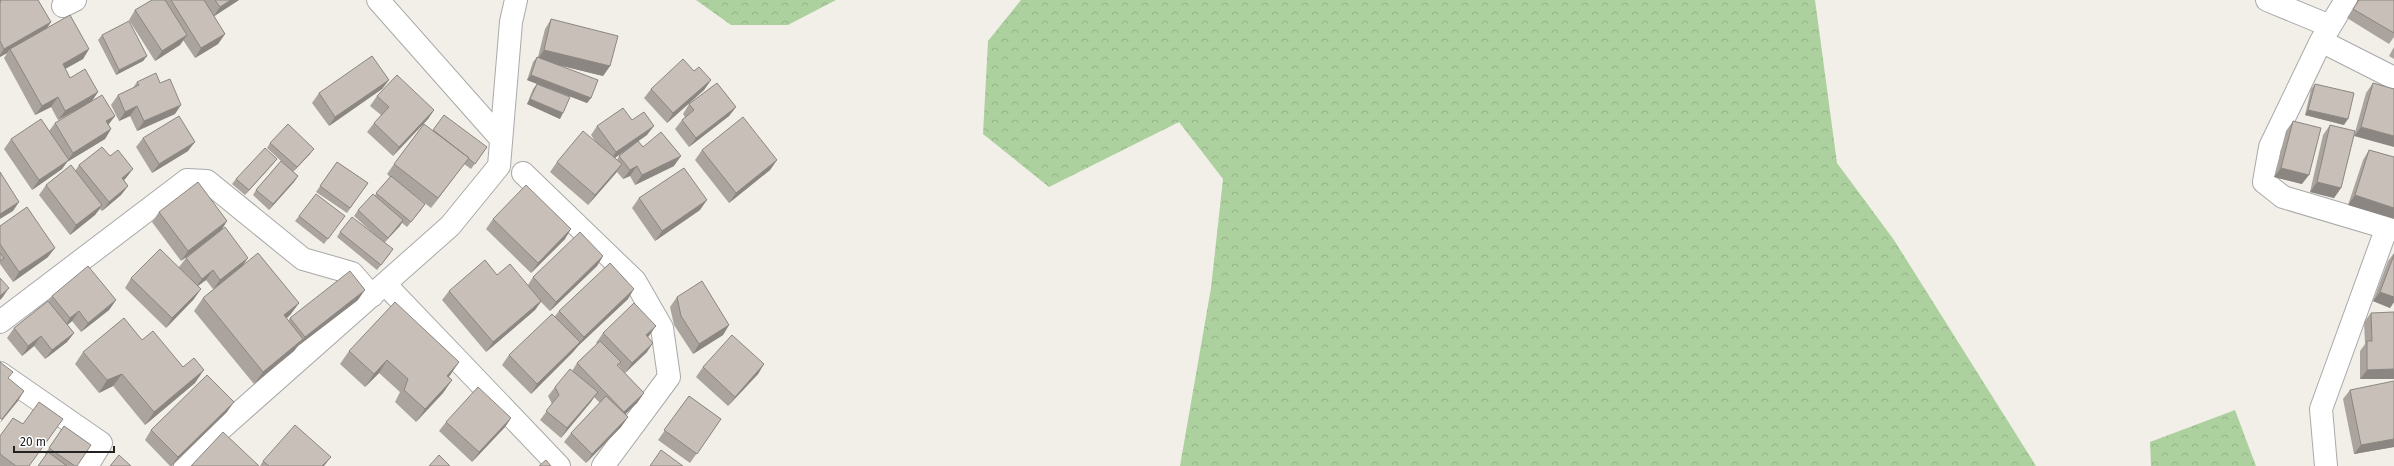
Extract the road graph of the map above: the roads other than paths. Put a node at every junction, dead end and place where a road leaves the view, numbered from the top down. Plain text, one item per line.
1 (378, 0) edge
2 (516, 0) edge
3 (2267, 0) edge
4 (2346, 0) edge
5 (2326, 33) junction
6 (2394, 78) edge
7 (502, 138) junction
8 (523, 173) dead end
9 (2390, 228) edge
10 (379, 290) junction
11 (0, 322) edge
12 (0, 373) edge
13 (87, 466) edge
14 (185, 466) edge
15 (559, 466) edge
16 (603, 466) edge
17 (2326, 466) edge

1 - 7 street
2 - 7 street
3 - 5 street
4 - 5 street
5 - 6 street
5 - 9 street
7 - 10 street
8 - 16 street
9 - 17 street
10 - 11 street
10 - 14 street
10 - 15 street
12 - 13 street

